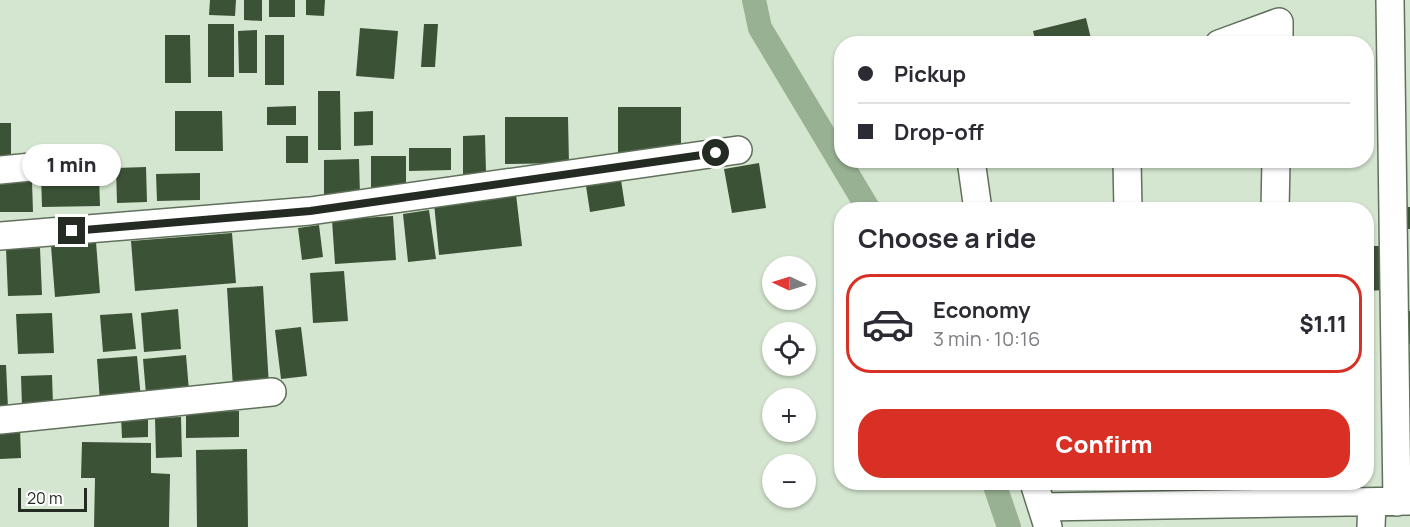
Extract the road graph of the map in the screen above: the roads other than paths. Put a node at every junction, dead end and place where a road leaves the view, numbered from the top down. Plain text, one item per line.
1 (1390, 0) edge
2 (1241, 36) edge
3 (1279, 36) edge
4 (738, 150) dead end
5 (61, 164) dead end
6 (972, 168) edge
7 (1128, 168) edge
8 (1276, 168) edge
9 (0, 170) edge
10 (977, 202) edge
11 (1128, 202) edge
12 (1275, 202) edge
13 (0, 236) edge
14 (272, 392) dead end
15 (0, 420) edge
16 (1268, 493) edge
17 (1133, 494) edge
18 (1041, 506) edge
19 (1387, 508) edge
20 (1236, 516) edge
21 (1106, 517) edge

1 - 19 street
2 - 3 street
4 - 13 street
5 - 9 street
6 - 10 street
7 - 11 street
8 - 12 street
14 - 15 street
16 - 19 street
16 - 20 street
17 - 20 street
17 - 21 street
18 - 21 street

